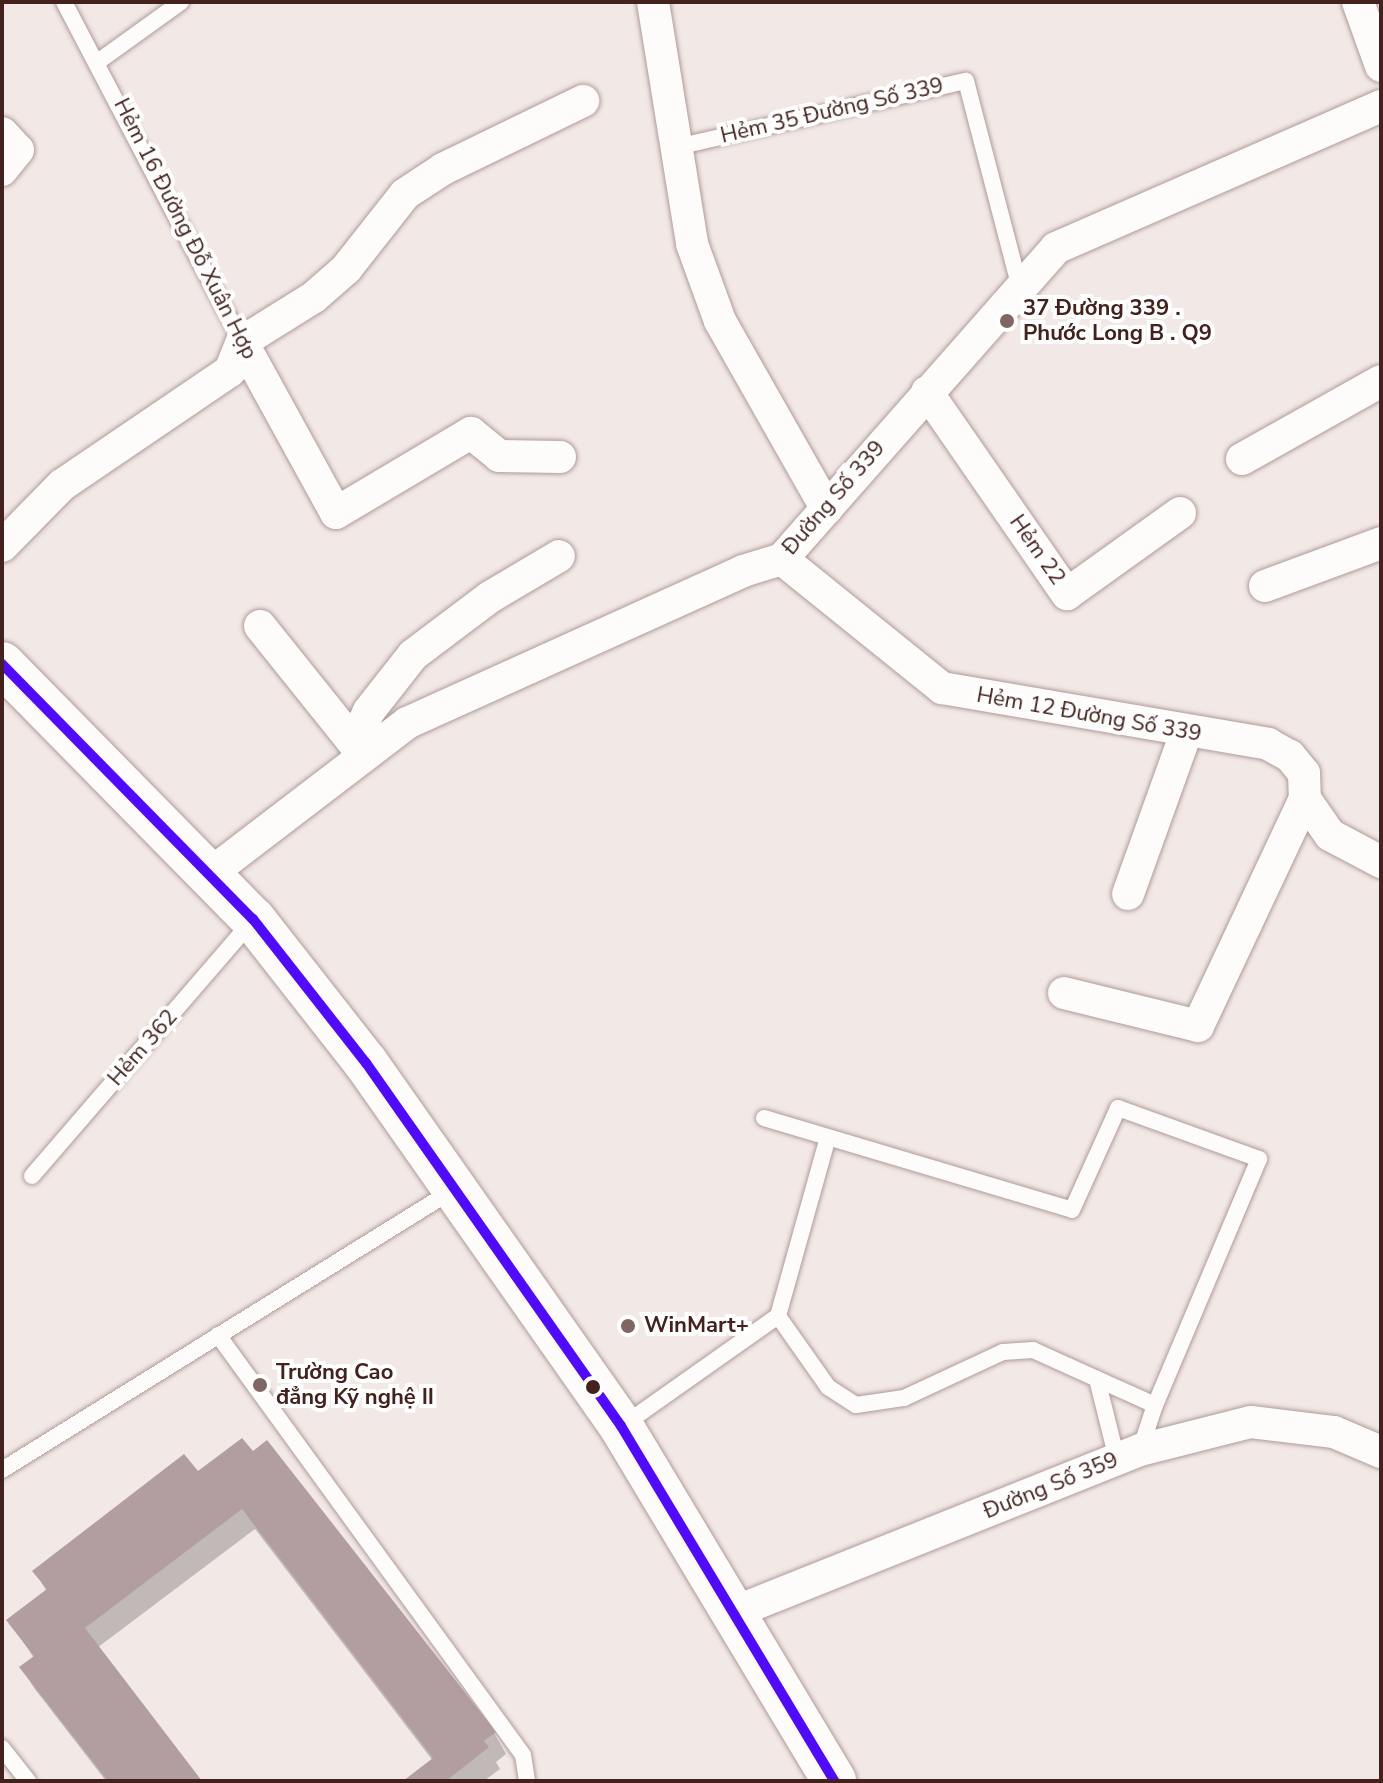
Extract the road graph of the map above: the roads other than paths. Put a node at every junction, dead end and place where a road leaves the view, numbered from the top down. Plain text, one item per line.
1 (64, 2) edge
2 (181, 2) edge
3 (653, 2) edge
4 (1358, 2) edge
5 (99, 61) junction
6 (1381, 66) edge
7 (583, 101) dead end
8 (1381, 106) edge
9 (2, 133) edge
10 (677, 147) junction
11 (2, 170) edge
12 (1020, 289) junction
13 (242, 342) junction
14 (1381, 381) edge
15 (927, 392) junction
16 (560, 457) dead end
17 (1242, 459) dead end
18 (827, 509) junction
19 (1180, 513) dead end
20 (1381, 543) edge
21 (2, 546) edge
22 (559, 556) dead end
23 (782, 559) junction
24 (1265, 586) dead end
25 (260, 626) dead end
26 (9, 681) edge
27 (1186, 733) junction
28 (359, 749) junction
29 (1305, 799) junction
30 (1381, 862) edge
31 (211, 873) junction
32 (1128, 894) dead end
33 (253, 919) junction
34 (1064, 993) dead end
35 (764, 1118) dead end
36 (827, 1140) junction
37 (32, 1176) dead end
38 (454, 1189) junction
39 (778, 1316) junction
40 (218, 1335) junction
41 (1097, 1379) junction
42 (1155, 1405) junction
43 (621, 1426) junction
44 (1381, 1452) edge
45 (1129, 1454) junction
46 (2, 1470) edge
47 (730, 1614) junction
48 (2, 1748) edge
49 (28, 1781) edge
50 (527, 1781) edge
51 (834, 1781) edge

1 - 5 lane, Hẻm 16 Đường Đỗ Xuân Hợp
2 - 5 lane
3 - 10 street
4 - 6 street
5 - 13 lane, Hẻm 16 Đường Đỗ Xuân Hợp
7 - 13 street
8 - 12 street, Đường Số 339
9 - 11 street
10 - 12 lane, Hẻm 35 Đường Số 339
10 - 18 street
12 - 15 street, Đường Số 339
13 - 16 street, Hẻm 16 Đường Đỗ Xuân Hợp
13 - 21 street
14 - 17 street
15 - 18 street, Đường Số 339
15 - 19 street, Hẻm 22
18 - 23 street, Đường Số 339
20 - 24 street
22 - 28 street
23 - 27 street, Hẻm 12 Đường Số 339
23 - 28 street, Đường Số 339
25 - 28 street
26 - 31 main road
27 - 29 street, Hẻm 12 Đường Số 339
27 - 32 street
28 - 31 street, Đường Số 339
29 - 30 street, Hẻm 12 Đường Số 339
29 - 34 street
31 - 33 main road
33 - 37 lane, Hẻm 362
33 - 38 main road
35 - 36 lane
36 - 39 lane
36 - 42 lane
38 - 40 lane
38 - 43 main road
39 - 41 lane
39 - 43 lane
40 - 46 lane
40 - 50 lane
41 - 42 lane
41 - 45 lane
42 - 45 lane
43 - 47 main road
44 - 45 street, Đường Số 359
45 - 47 street, Đường Số 359
47 - 51 main road
48 - 49 lane

